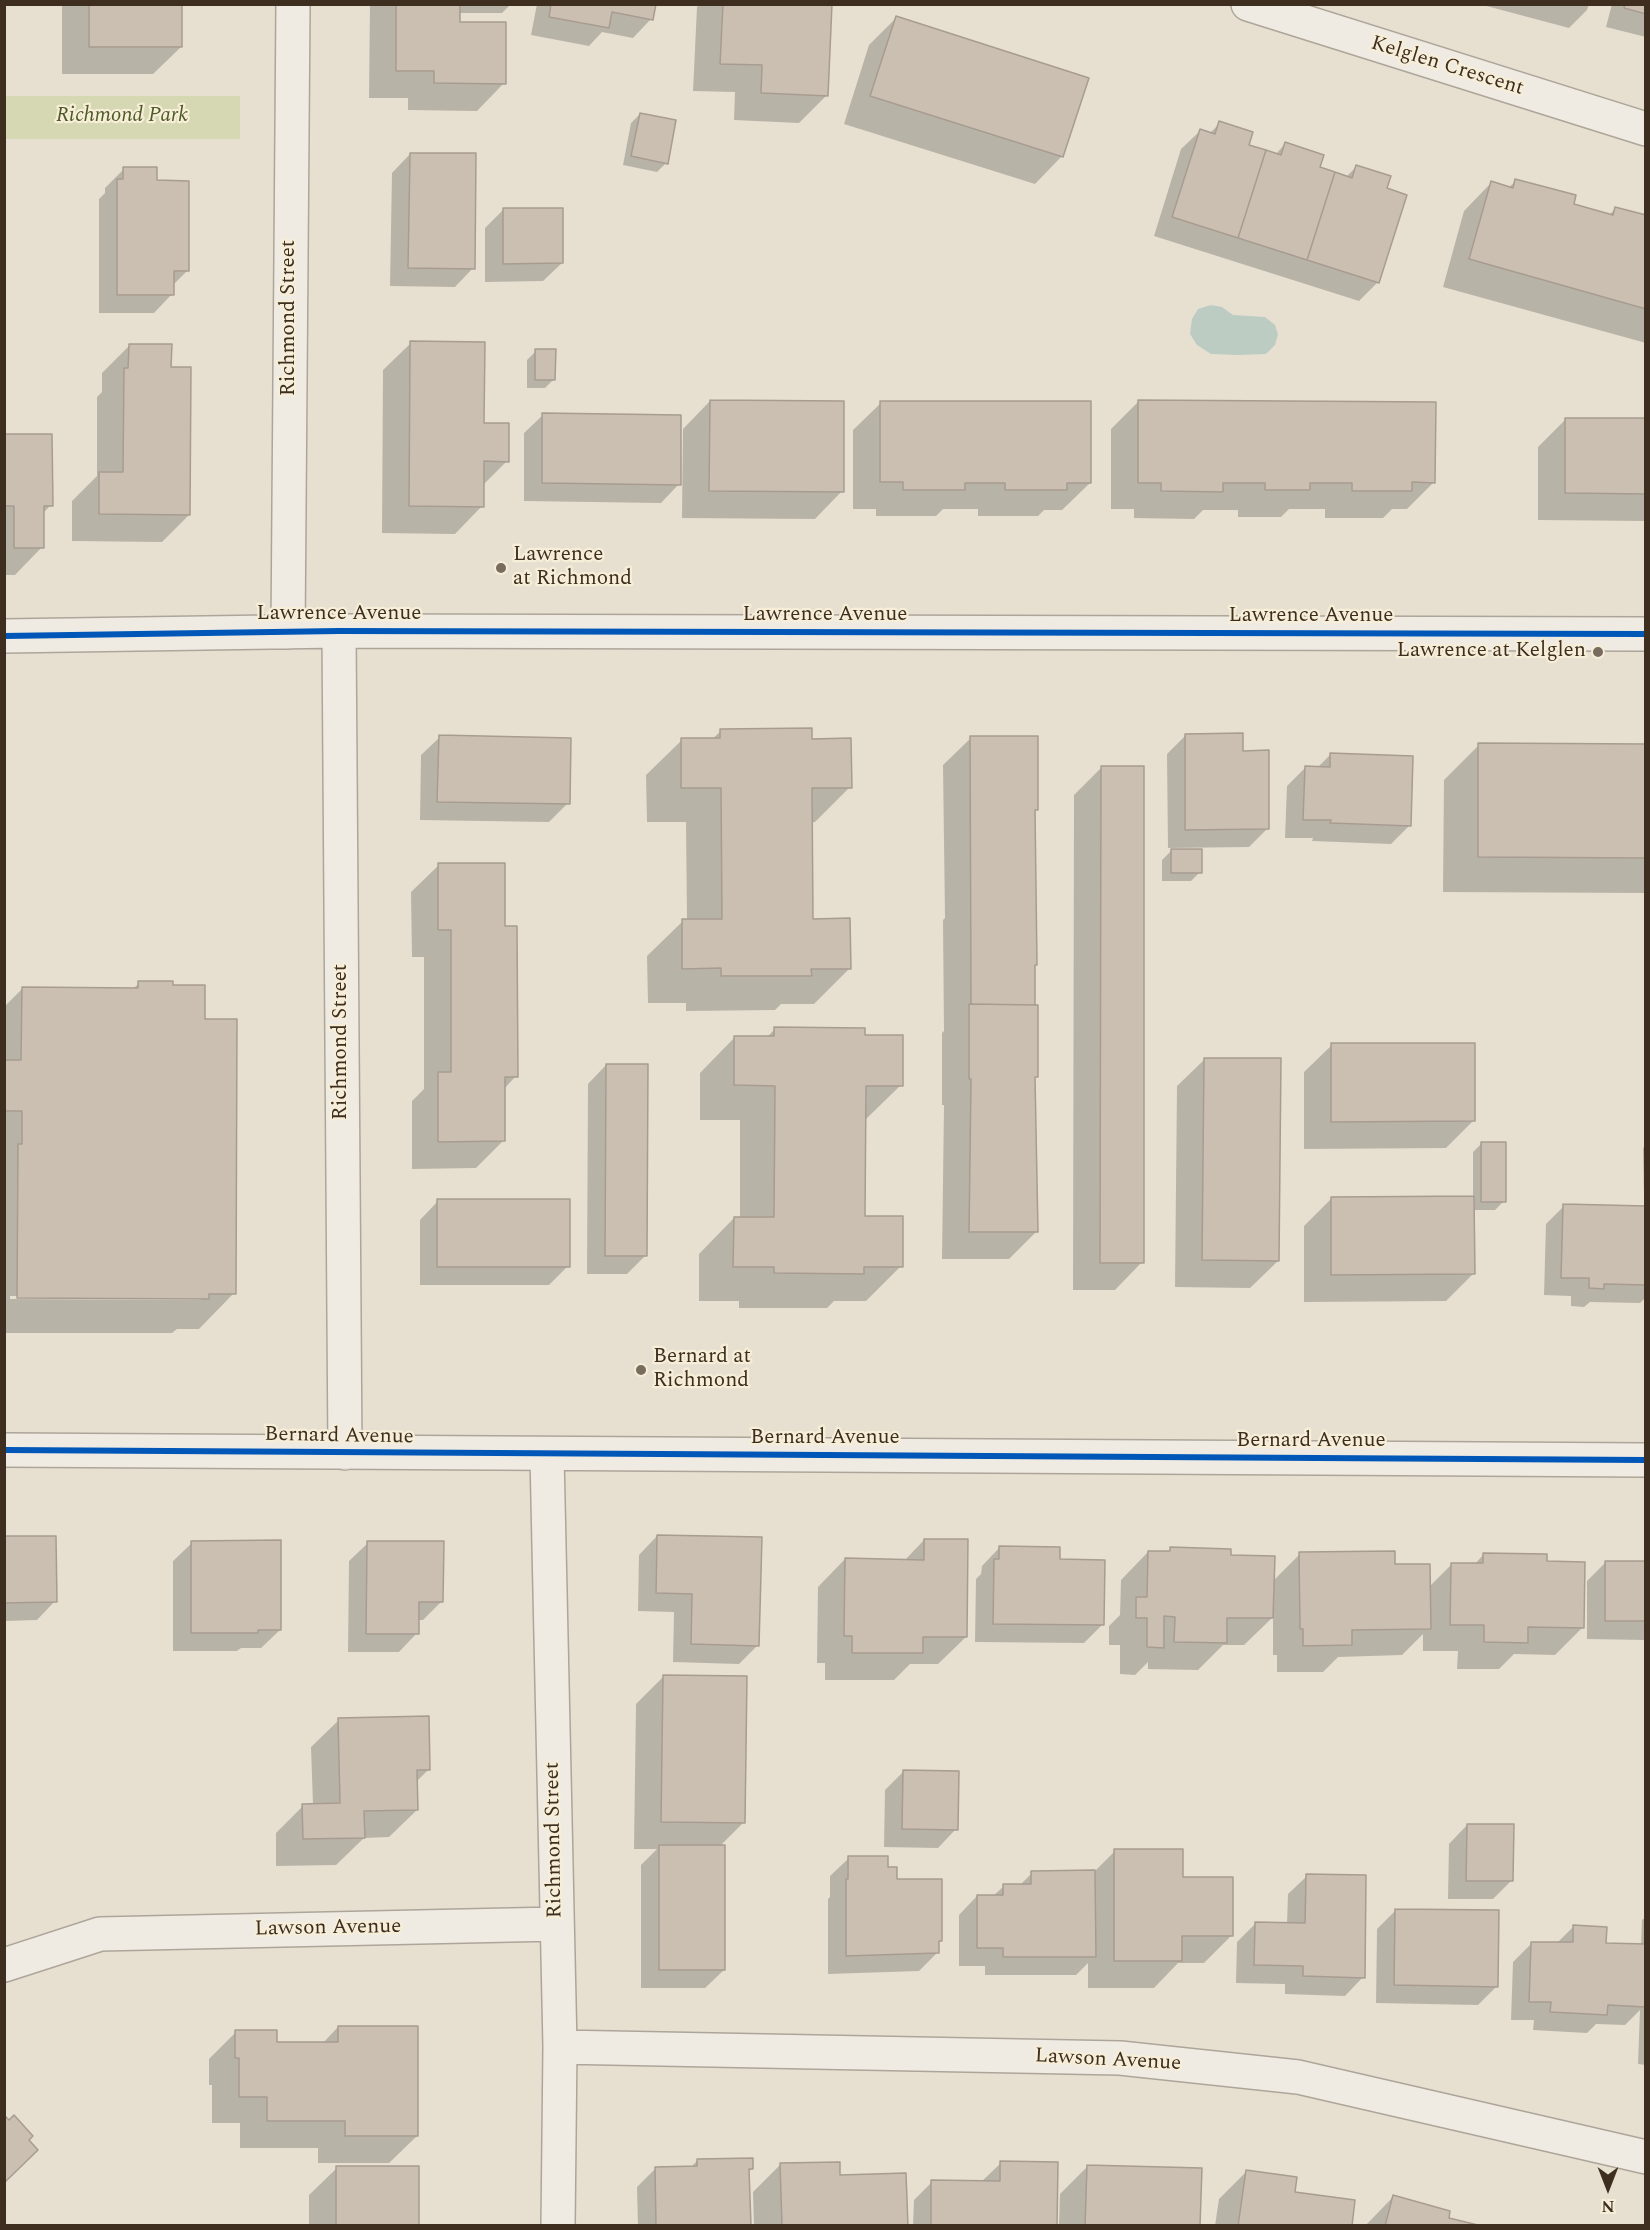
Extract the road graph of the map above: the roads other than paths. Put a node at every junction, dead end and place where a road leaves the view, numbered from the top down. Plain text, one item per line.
1 (293, 4) edge
2 (1248, 4) edge
3 (1646, 129) edge
4 (339, 631) junction
5 (288, 632) junction
6 (1646, 634) edge
7 (4, 636) edge
8 (4, 1450) edge
9 (345, 1453) junction
10 (547, 1455) junction
11 (1646, 1460) edge
12 (556, 1924) junction
13 (4, 1965) edge
14 (560, 2047) junction
15 (1646, 2157) edge
16 (558, 2226) edge

1 - 5 street, Richmond Street
2 - 3 street, Kelglen Crescent
4 - 5 street, Lawrence Avenue
4 - 6 street, Lawrence Avenue
4 - 9 street, Richmond Street
5 - 7 street, Lawrence Avenue
8 - 9 street, Bernard Avenue
9 - 10 street, Bernard Avenue
10 - 11 street, Bernard Avenue
10 - 12 street, Richmond Street
12 - 13 street, Lawson Avenue
12 - 14 street, Richmond Street
14 - 15 street, Lawson Avenue
14 - 16 street, Richmond Street

